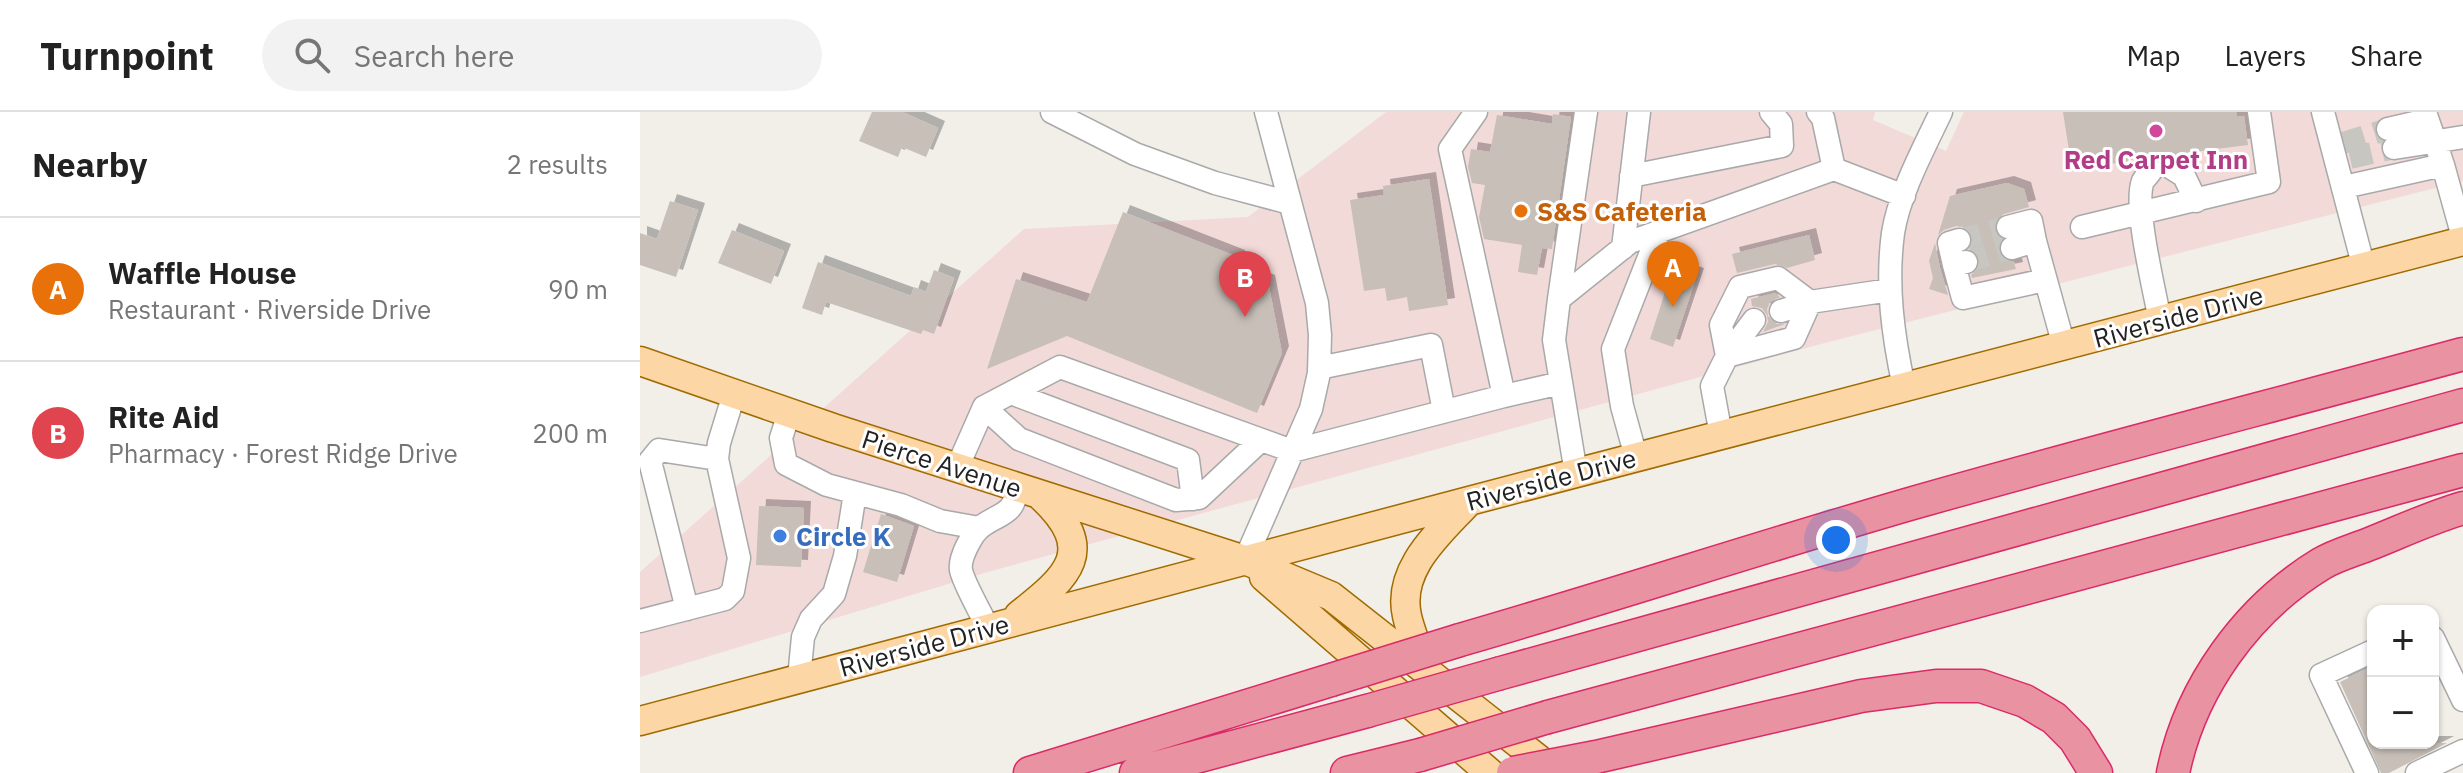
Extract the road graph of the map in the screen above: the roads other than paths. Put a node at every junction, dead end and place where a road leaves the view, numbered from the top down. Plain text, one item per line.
1 (1052, 112) edge
2 (1266, 112) edge
3 (1476, 112) edge
4 (1586, 112) edge
5 (1639, 112) edge
6 (1771, 112) edge
7 (1818, 112) edge
8 (1941, 112) edge
9 (2259, 112) edge
10 (2323, 112) edge
11 (2429, 124) edge
12 (2463, 137) edge
13 (2391, 138) tunnel mouth
14 (2443, 165) junction
15 (1834, 169) junction
16 (1631, 176) junction
17 (2344, 187) junction
18 (1904, 196) junction
19 (2196, 201) junction
20 (1290, 203) junction
21 (2141, 213) junction
22 (2082, 227) dead end
23 (1659, 232) junction
24 (2010, 238) dead end
25 (2463, 239) edge
26 (1623, 248) junction
27 (1960, 256) dead end
28 (2364, 268) junction
29 (2045, 280) junction
30 (1890, 290) junction
31 (1559, 299) junction
32 (1810, 302) junction
33 (1781, 311) dead end
34 (1754, 320) dead end
35 (2160, 321) junction
36 (2064, 346) junction
37 (2463, 354) edge
38 (1727, 356) junction
39 (640, 361) edge
40 (1319, 368) junction
41 (1561, 383) junction
42 (1904, 387) junction
43 (1011, 393) junction
44 (734, 394) junction
45 (1504, 396) junction
46 (2463, 405) edge
47 (984, 407) junction
48 (1444, 411) junction
49 (789, 413) junction
50 (1721, 435) junction
51 (1261, 440) junction
52 (1292, 451) junction
53 (1636, 457) junction
54 (717, 459) junction
55 (957, 468) junction
56 (2463, 470) edge
57 (1576, 473) junction
58 (1028, 491) junction
59 (855, 493) junction
60 (1193, 499) junction
61 (1469, 501) junction
62 (2463, 508) edge
63 (979, 528) junction
64 (1245, 560) junction
65 (687, 609) junction
66 (640, 621) edge
67 (999, 625) junction
68 (2439, 650) edge
69 (2367, 654) edge
70 (1425, 669) junction
71 (799, 678) junction
72 (2463, 700) edge
73 (640, 721) edge
74 (2463, 751) edge
75 (2361, 771) edge
76 (1030, 773) edge
77 (1136, 773) edge
78 (1347, 773) edge
79 (1490, 773) edge
80 (1513, 773) edge
81 (1556, 773) edge
82 (2096, 773) edge
83 (2173, 773) edge
84 (2417, 773) edge

1 - 20 street
2 - 20 street
3 - 45 street
4 - 31 street
5 - 16 street
6 - 16 street
7 - 15 street
8 - 18 street
9 - 19 street
10 - 17 street
11 - 12 street
11 - 13 street
11 - 14 street
14 - 17 street
14 - 25 street
15 - 18 street
15 - 23 street
16 - 26 street
17 - 28 street
18 - 30 street
19 - 21 street
19 - 21 street
20 - 40 street
21 - 22 street
21 - 35 street
23 - 26 street
23 - 53 street
24 - 29 street
25 - 28 main road, Riverside Drive
26 - 31 street
27 - 29 street
28 - 35 main road, Riverside Drive
29 - 36 street
30 - 32 street
30 - 42 street
31 - 41 street
32 - 33 street
32 - 38 street
32 - 38 street
34 - 38 street
35 - 36 main road, Riverside Drive
36 - 42 main road, Riverside Drive
37 - 76 highway, bridge
38 - 50 street
39 - 44 main road, Pierce Avenue
40 - 48 street
40 - 52 street
41 - 45 street
41 - 57 street
42 - 50 main road, Riverside Drive
43 - 47 street
43 - 51 street
43 - 60 street
44 - 49 main road, Pierce Avenue
44 - 54 street
45 - 48 street
46 - 77 highway, bridge
47 - 55 street
47 - 60 street
48 - 52 street
49 - 55 main road, Pierce Avenue
49 - 59 street
50 - 53 main road, Riverside Drive
51 - 52 street
51 - 60 street
52 - 64 street
53 - 57 main road, Riverside Drive
54 - 65 street
54 - 65 street
55 - 58 main road, Pierce Avenue
56 - 78 highway, bridge
57 - 61 main road, Riverside Drive
58 - 63 street
58 - 64 main road, Pierce Avenue
58 - 67 main road
59 - 63 street
59 - 71 street
61 - 64 main road, Riverside Drive
61 - 70 main road
62 - 83 highway
63 - 67 street
64 - 67 main road, Riverside Drive
64 - 70 main road, Pierce Avenue
64 - 79 main road, Pierce Avenue
65 - 66 street
67 - 71 main road, Riverside Drive
68 - 72 street
69 - 75 street
70 - 81 main road, Pierce Avenue
71 - 73 main road, Riverside Drive
74 - 84 street
80 - 82 highway, bridge

